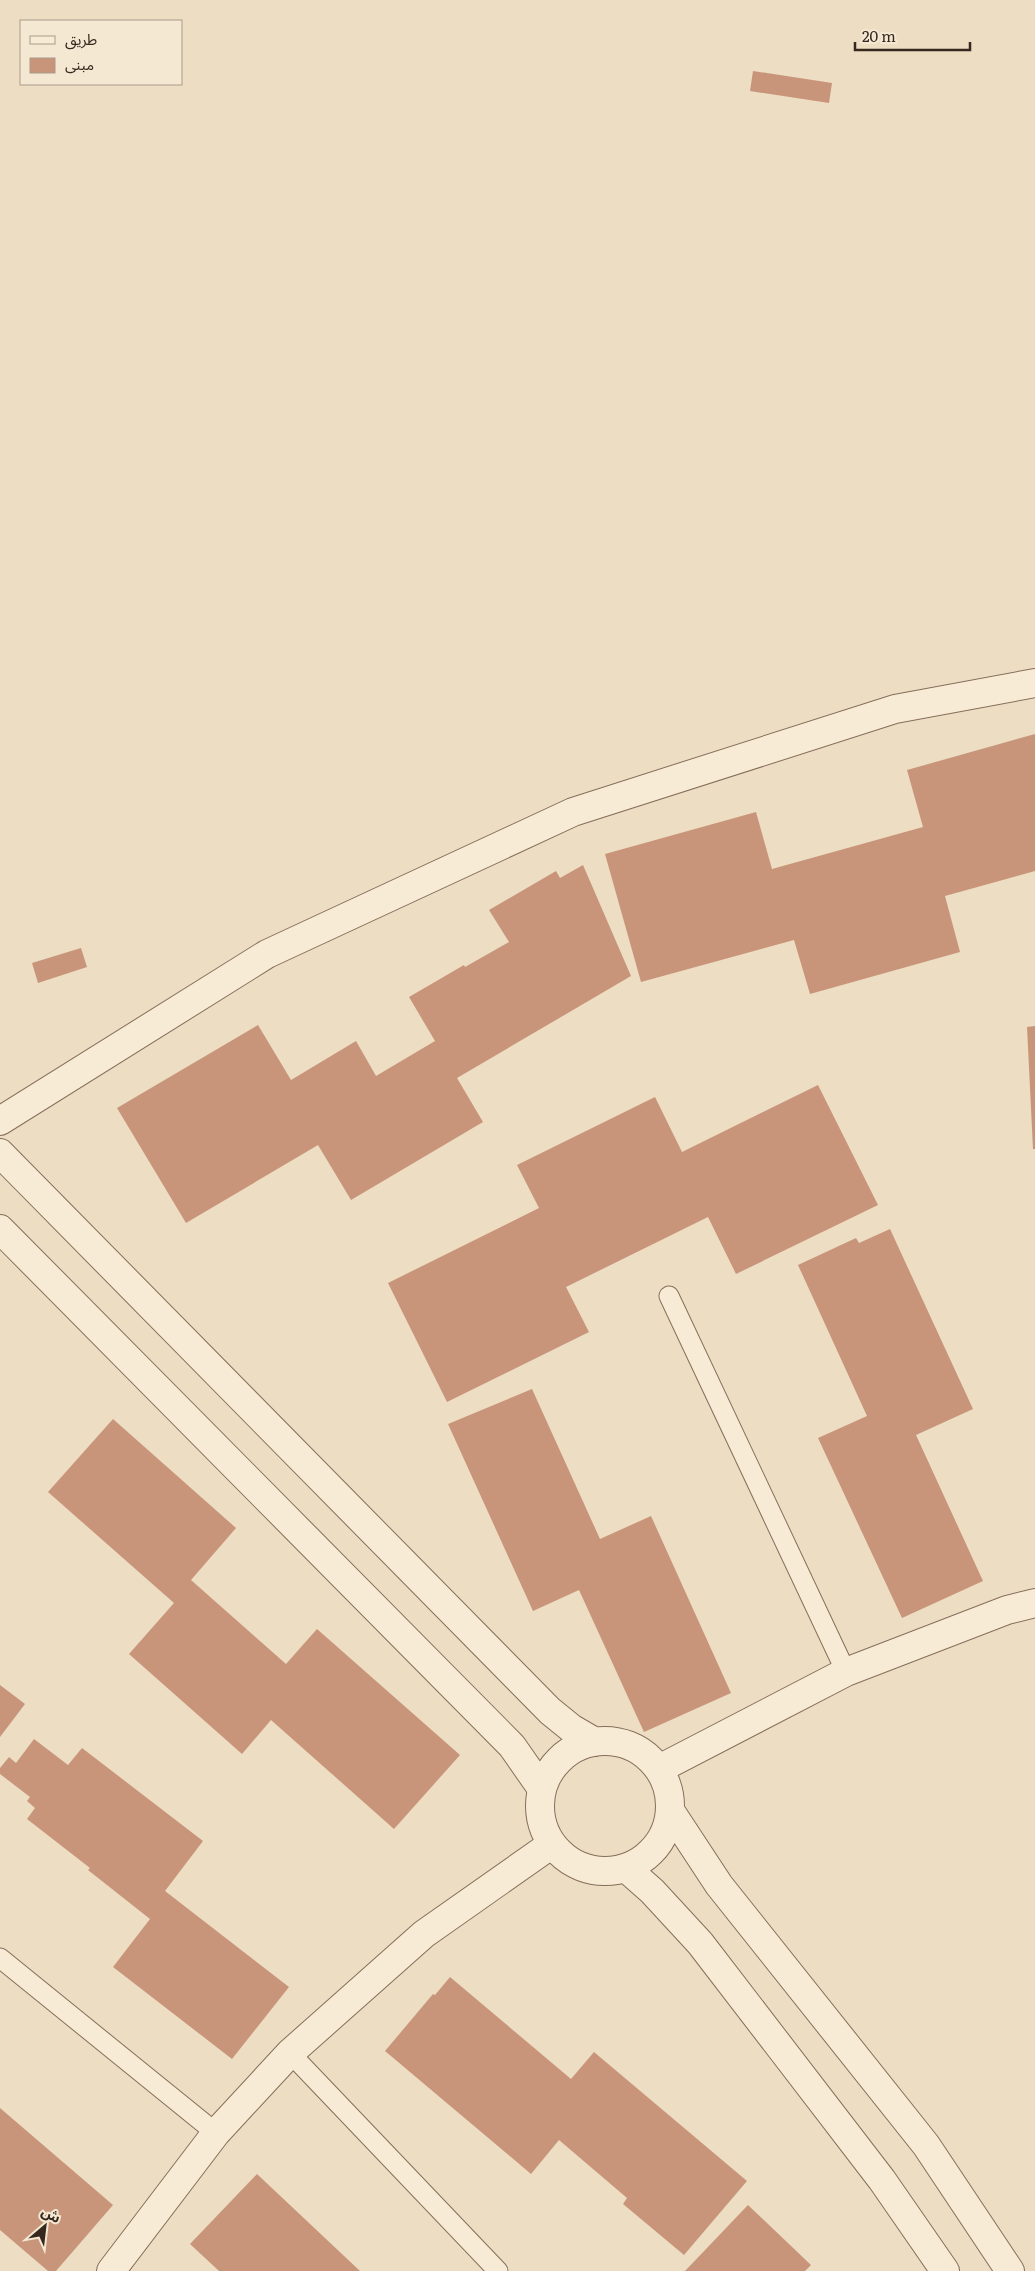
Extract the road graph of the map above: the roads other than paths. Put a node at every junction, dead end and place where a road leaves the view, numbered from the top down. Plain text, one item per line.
1 (1035, 683) edge
2 (0, 1120) edge
3 (0, 1153) edge
4 (0, 1229) edge
5 (669, 1296) dead end
6 (1035, 1602) edge
7 (846, 1672) junction
8 (595, 1742) junction
9 (659, 1769) junction
10 (542, 1789) junction
11 (671, 1812) junction
12 (552, 1844) junction
13 (626, 1868) junction
14 (0, 1958) edge
15 (290, 2053) junction
16 (216, 2133) junction
17 (110, 2271) edge
18 (498, 2271) edge
19 (945, 2271) edge
20 (1010, 2271) edge

1 - 2 street
3 - 8 street
4 - 10 street
5 - 7 lane
6 - 7 street
7 - 9 street
8 - 9 street
8 - 10 street
9 - 11 street
10 - 12 street
11 - 13 street
11 - 20 street
12 - 13 street
12 - 15 street
13 - 19 street
14 - 16 lane
15 - 16 street
15 - 18 lane
16 - 17 street

